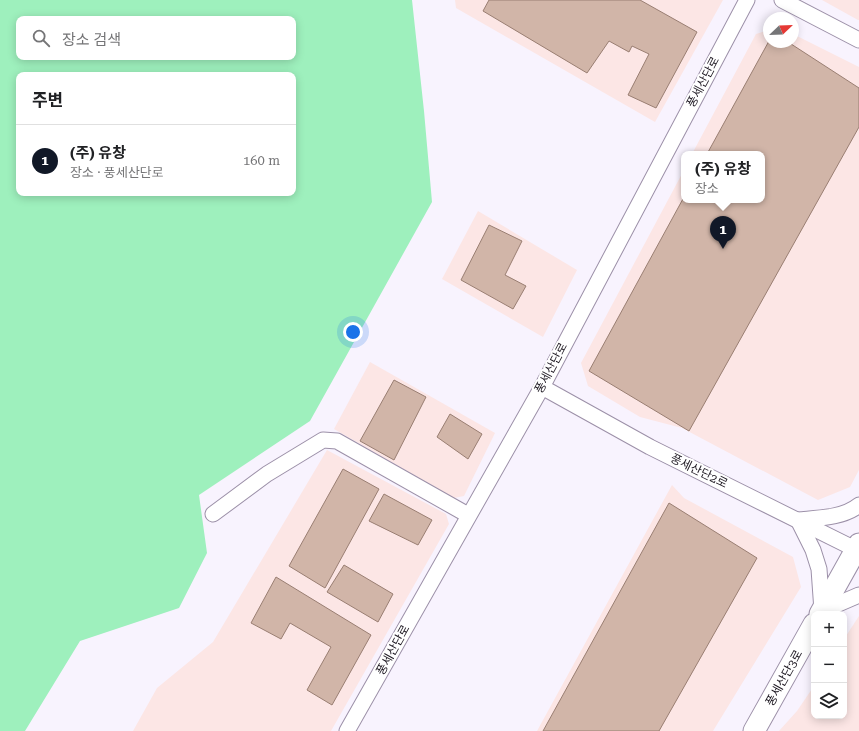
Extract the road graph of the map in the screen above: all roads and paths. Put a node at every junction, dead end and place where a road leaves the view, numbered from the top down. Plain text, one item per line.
1 (747, 0) edge
2 (782, 0) edge
3 (859, 40) edge
4 (542, 387) junction
5 (859, 505) edge
6 (213, 514) dead end
7 (468, 515) junction
8 (798, 520) junction
9 (858, 548) edge
10 (859, 595) edge
11 (818, 611) edge
12 (821, 611) edge
13 (828, 611) edge
14 (811, 629) edge
15 (347, 731) edge
16 (754, 731) edge

1 - 4 street, 풍세산단로
2 - 3 street
4 - 7 street, 풍세산단로
4 - 8 street, 풍세산단2로
5 - 8 street
6 - 7 street
7 - 15 street, 풍세산단로
8 - 9 street, 풍세산단2로
8 - 11 street
9 - 12 street, 풍세산단3로
10 - 13 street
14 - 16 street, 풍세산단3로

